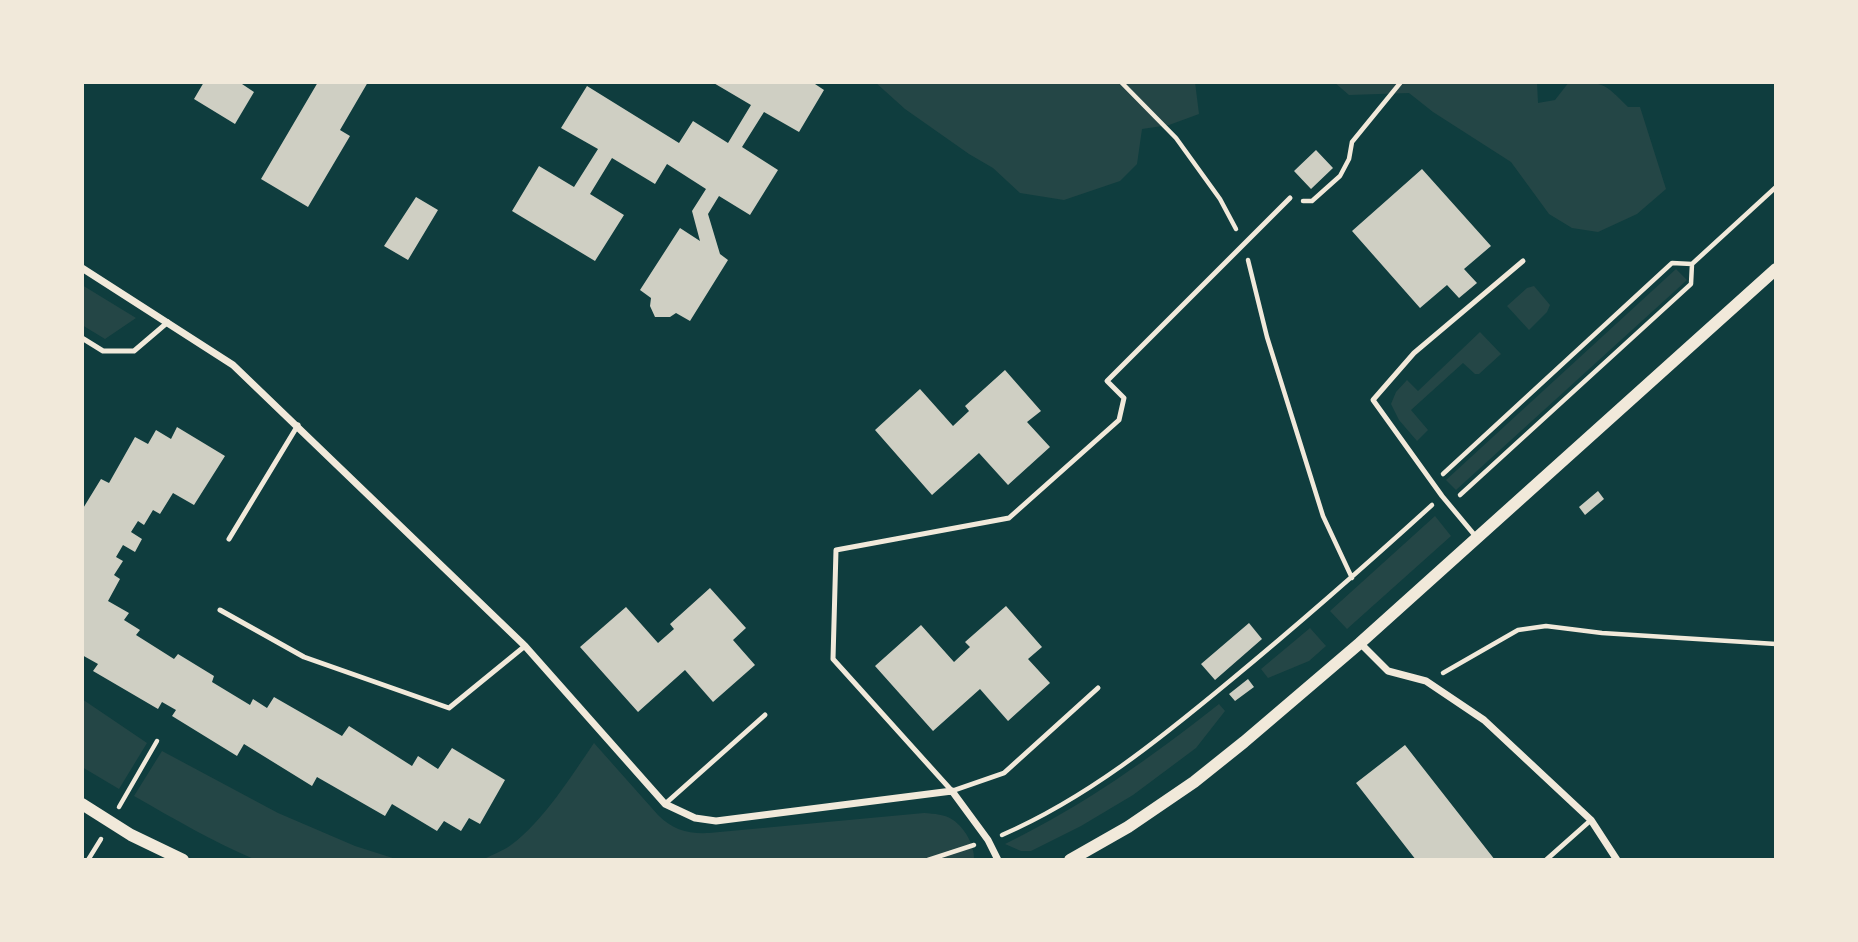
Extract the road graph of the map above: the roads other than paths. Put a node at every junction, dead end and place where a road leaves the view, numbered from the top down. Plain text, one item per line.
1 (1290, 198) road end
2 (1523, 261) dead end
3 (82, 268) edge
4 (1776, 269) edge
5 (168, 322) junction
6 (82, 338) edge
7 (298, 425) junction
8 (1477, 538) junction
9 (229, 539) dead end
10 (220, 610) dead end
11 (1360, 643) junction
12 (525, 646) junction
13 (1098, 688) dead end
14 (765, 715) dead end
15 (952, 791) junction
16 (82, 804) edge
17 (665, 804) junction
18 (1591, 820) junction
19 (162, 856) edge
20 (183, 860) edge
21 (998, 860) edge
22 (1070, 860) edge
23 (1546, 860) edge
24 (1617, 860) edge

1 - 15 lane
2 - 8 lane
3 - 5 street
4 - 8 street
5 - 6 lane
5 - 7 street
7 - 9 lane
7 - 12 street
8 - 11 street
10 - 12 lane
11 - 18 street
11 - 22 street
12 - 17 street
13 - 15 lane
14 - 17 lane
15 - 17 street
15 - 21 street
16 - 19 street
18 - 23 lane
18 - 24 street
19 - 20 street

